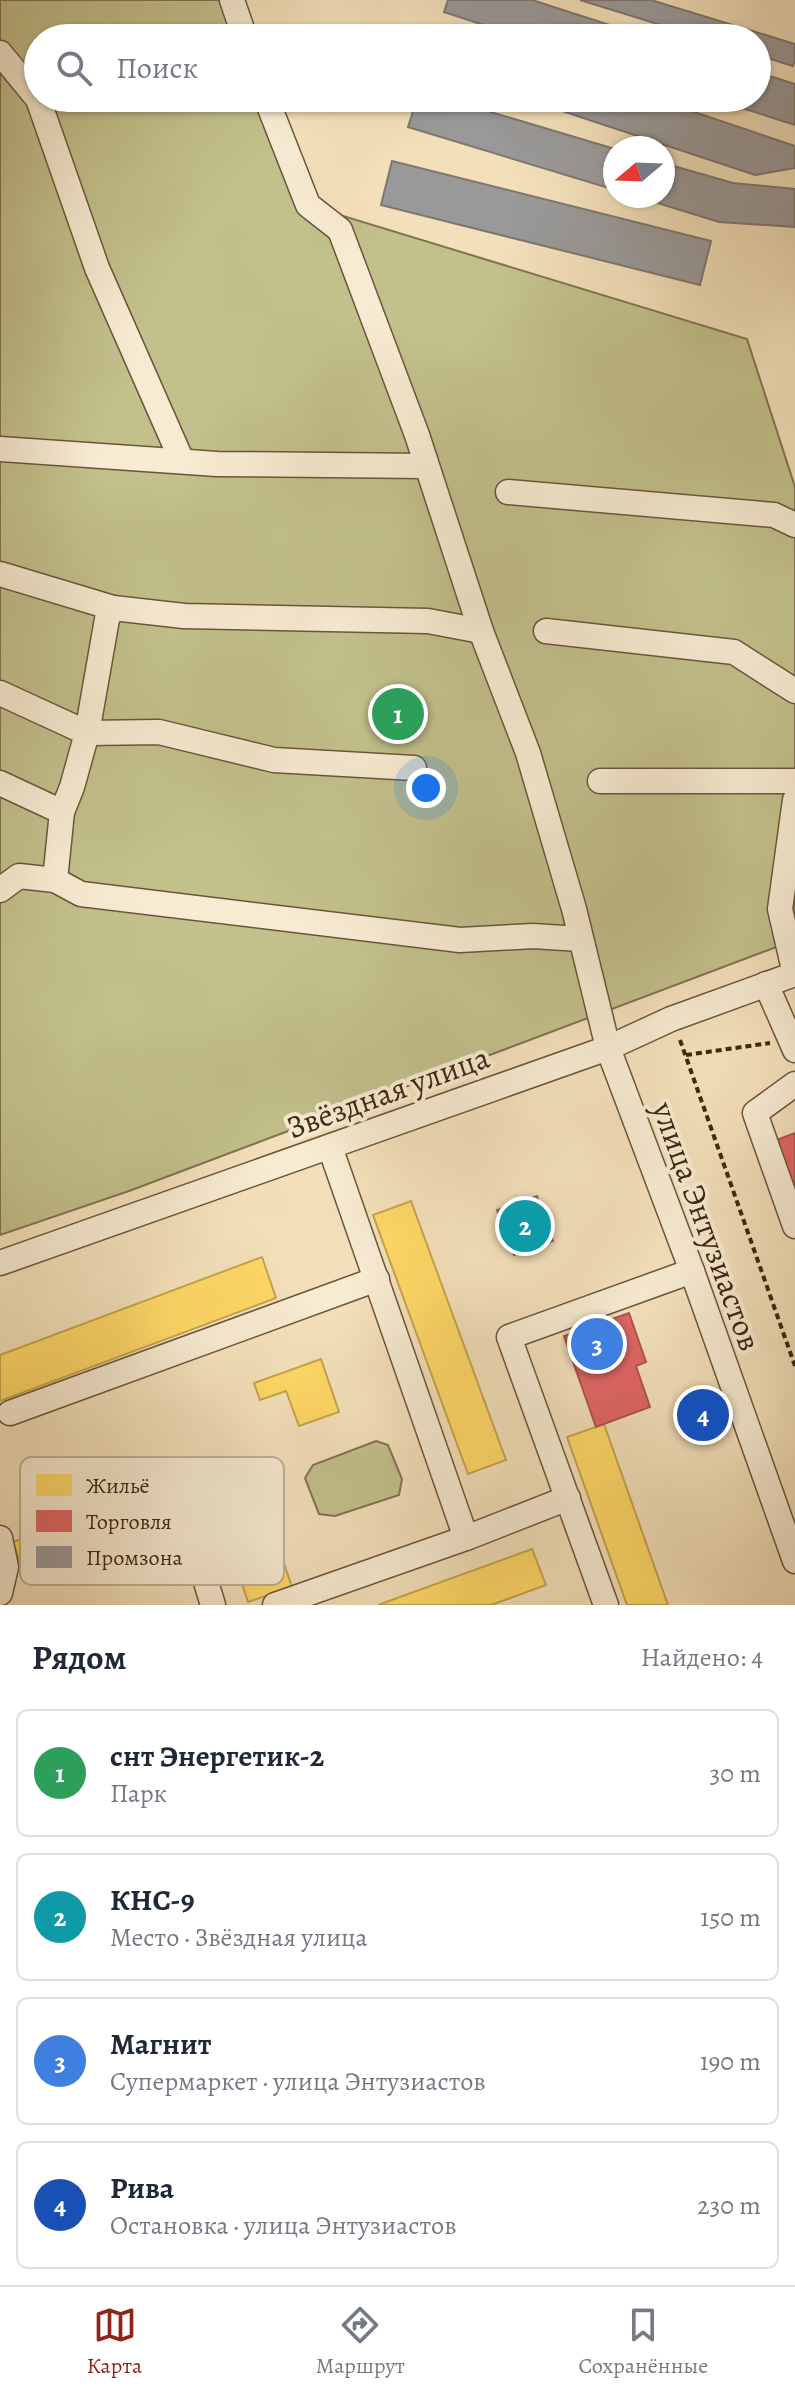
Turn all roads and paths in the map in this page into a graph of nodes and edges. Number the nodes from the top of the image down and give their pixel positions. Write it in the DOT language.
graph roads {
  1 [pos="232,0"];
  2 [pos="240,24"];
  3 [pos="0,53"];
  4 [pos="24,82"];
  5 [pos="43,112"];
  6 [pos="271,112"];
  7 [pos="0,449"];
  8 [pos="182,461"];
  9 [pos="426,466"];
  10 [pos="508,492"];
  11 [pos="795,525"];
  12 [pos="0,574"];
  13 [pos="113,608"];
  14 [pos="481,631"];
  15 [pos="546,631"];
  16 [pos="795,691"];
  17 [pos="0,693"];
  18 [pos="87,733"];
  19 [pos="414,768"];
  20 [pos="600,781"];
  21 [pos="795,781"];
  22 [pos="0,783"];
  23 [pos="795,800"];
  24 [pos="62,812"];
  25 [pos="55,880"];
  26 [pos="0,890"];
  27 [pos="580,939"];
  28 [pos="795,974"];
  29 [pos="766,984"];
  30 [pos="671,1019"];
  31 [pos="793,1045"];
  32 [pos="608,1048"];
  33 [pos="686,1055"];
  34 [pos="795,1084"];
  35 [pos="330,1147"];
  36 [pos="795,1226"];
  37 [pos="0,1263"];
  38 [pos="692,1271"];
  39 [pos="377,1279"];
  40 [pos="795,1366"];
  41 [pos="10,1413"];
  42 [pos="568,1498"];
  43 [pos="0,1538"];
  44 [pos="466,1538"];
  45 [pos="794,1556"];
  46 [pos="207,1585"];
  47 [pos="0,1593"];
  48 [pos="213,1605"];
  49 [pos="275,1605"];
  50 [pos="606,1605"];
  1 -- 2 [label="street"];
  3 -- 4 [label="street"];
  5 -- 8 [label="street"];
  6 -- 9 [label="street, улица Энтузиастов"];
  7 -- 8 [label="street"];
  8 -- 9 [label="street"];
  9 -- 14 [label="street, улица Энтузиастов"];
  10 -- 11 [label="street"];
  12 -- 13 [label="street"];
  13 -- 14 [label="street"];
  13 -- 18 [label="street"];
  14 -- 27 [label="street, улица Энтузиастов"];
  15 -- 16 [label="street"];
  17 -- 18 [label="street"];
  18 -- 19 [label="street"];
  18 -- 24 [label="street"];
  20 -- 21 [label="street"];
  22 -- 24 [label="street"];
  23 -- 28 [label="street"];
  24 -- 25 [label="street"];
  25 -- 26 [label="street"];
  25 -- 27 [label="street"];
  27 -- 32 [label="street, улица Энтузиастов"];
  28 -- 29 [label="street, Звёздная улица"];
  29 -- 30 [label="street, Звёздная улица"];
  29 -- 31 [label="street"];
  30 -- 32 [label="street, Звёздная улица"];
  30 -- 33 [label="path"];
  31 -- 33 [label="path"];
  32 -- 35 [label="street, Звёздная улица"];
  32 -- 38 [label="street, улица Энтузиастов"];
  33 -- 40 [label="path"];
  34 -- 36 [label="street"];
  35 -- 37 [label="street, Звёздная улица"];
  35 -- 39 [label="street"];
  38 -- 42 [label="street"];
  38 -- 45 [label="street, улица Энтузиастов"];
  39 -- 41 [label="street"];
  39 -- 44 [label="street"];
  42 -- 44 [label="street"];
  42 -- 50 [label="street"];
  43 -- 47 [label="street"];
  44 -- 49 [label="street"];
  46 -- 48 [label="street"];
}
